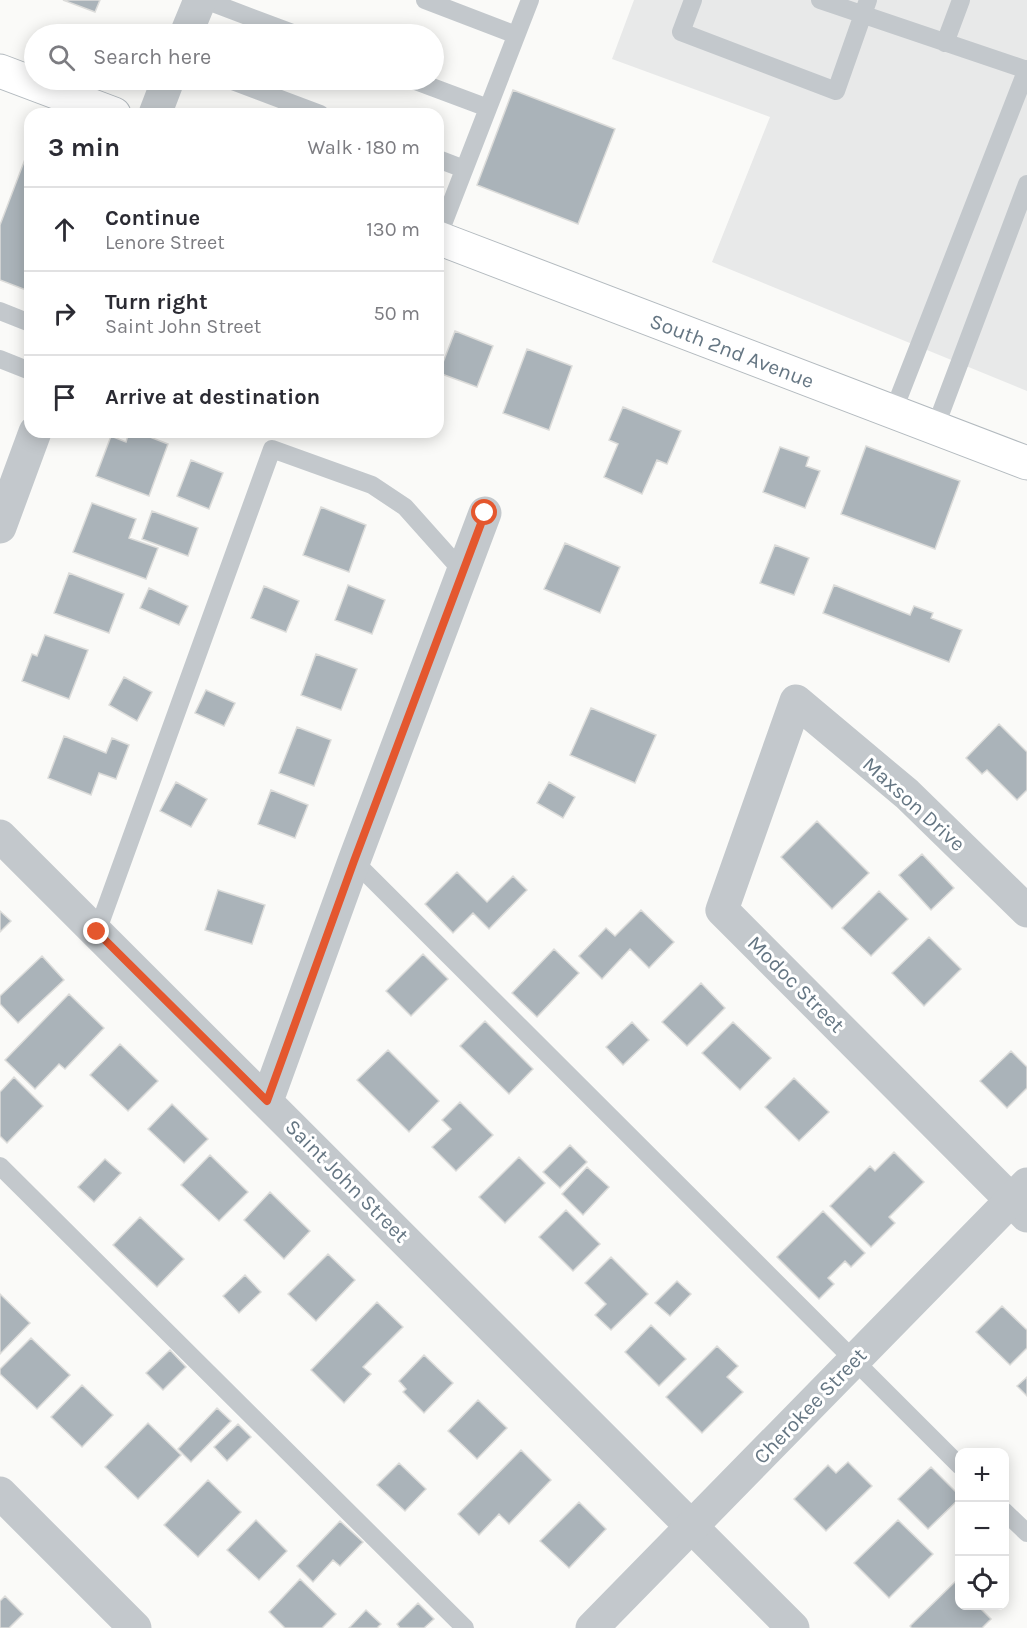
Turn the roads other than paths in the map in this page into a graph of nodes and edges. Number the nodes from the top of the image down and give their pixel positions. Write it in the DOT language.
graph roads {
  1 [pos="200,0"];
  2 [pos="205,0"];
  3 [pos="425,0"];
  4 [pos="530,0"];
  5 [pos="693,0"];
  6 [pos="820,0"];
  7 [pos="962,0"];
  8 [pos="865,7"];
  9 [pos="190,24"];
  10 [pos="269,24"];
  11 [pos="516,35"];
  12 [pos="945,43"];
  13 [pos="1027,70"];
  14 [pos="0,71"];
  15 [pos="24,80"];
  16 [pos="50,90"];
  17 [pos="164,90"];
  18 [pos="256,90"];
  19 [pos="440,90"];
  20 [pos="98,108"];
  21 [pos="156,108"];
  22 [pos="304,108"];
  23 [pos="488,108"];
  24 [pos="444,161"];
  25 [pos="464,169"];
  26 [pos="1027,184"];
  27 [pos="444,222"];
  28 [pos="444,240"];
  29 [pos="0,311"];
  30 [pos="24,321"];
  31 [pos="0,359"];
  32 [pos="24,369"];
  33 [pos="892,412"];
  34 [pos="935,428"];
  35 [pos="33,438"];
  36 [pos="1027,463"];
  37 [pos="485,513"];
  38 [pos="0,527"];
  39 [pos="463,572"];
  40 [pos="796,701"];
  41 [pos="0,836"];
  42 [pos="354,861"];
  43 [pos="1027,911"];
  44 [pos="97,932"];
  45 [pos="267,1101"];
  46 [pos="0,1166"];
  47 [pos="1022,1200"];
  48 [pos="854,1360"];
  49 [pos="955,1461"];
  50 [pos="1,1496"];
  51 [pos="1009,1515"];
  52 [pos="692,1527"];
  53 [pos="1027,1533"];
  54 [pos="135,1628"];
  55 [pos="465,1628"];
  56 [pos="592,1628"];
  57 [pos="793,1628"];
  1 -- 9 [label="street"];
  2 -- 10 [label="lane"];
  3 -- 11 [label="lane"];
  4 -- 11 [label="lane"];
  5 -- 8 [label="lane"];
  6 -- 8 [label="lane"];
  7 -- 12 [label="lane"];
  8 -- 12 [label="lane"];
  11 -- 23 [label="lane"];
  12 -- 13 [label="lane"];
  13 -- 33 [label="lane"];
  14 -- 15 [label="main road"];
  16 -- 20 [label="main road"];
  17 -- 21 [label="street"];
  18 -- 22 [label="lane"];
  19 -- 23 [label="lane"];
  23 -- 25 [label="lane"];
  24 -- 25 [label="lane"];
  25 -- 27 [label="lane"];
  26 -- 34 [label="lane"];
  28 -- 33 [label="main road, South 2nd Avenue"];
  29 -- 30 [label="lane"];
  31 -- 32 [label="lane"];
  33 -- 34 [label="main road, South 2nd Avenue"];
  34 -- 36 [label="main road, South 2nd Avenue"];
  35 -- 38 [label="street"];
  37 -- 39 [label="street"];
  39 -- 42 [label="street"];
  39 -- 44 [label="lane"];
  40 -- 43 [label="street, Maxson Drive"];
  40 -- 47 [label="street, Modoc Street"];
  41 -- 44 [label="street, Saint John Street"];
  42 -- 45 [label="street"];
  42 -- 48 [label="lane"];
  44 -- 45 [label="street, Saint John Street"];
  45 -- 52 [label="street, Saint John Street"];
  46 -- 55 [label="lane"];
  47 -- 48 [label="street, Cherokee Street"];
  48 -- 49 [label="lane"];
  48 -- 52 [label="street, Cherokee Street"];
  50 -- 54 [label="street"];
  51 -- 53 [label="lane"];
  52 -- 56 [label="street, Cherokee Street"];
  52 -- 57 [label="street, Saint John Street"];
}
